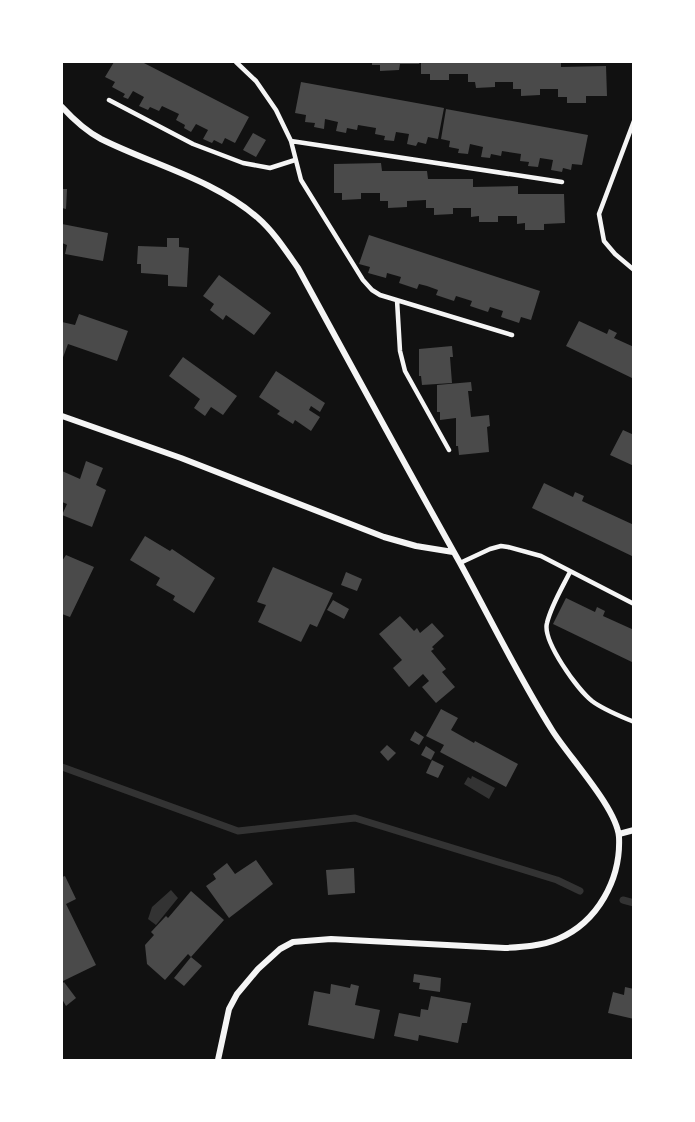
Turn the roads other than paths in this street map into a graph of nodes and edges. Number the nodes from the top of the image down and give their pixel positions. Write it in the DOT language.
graph roads {
  1 [pos="236,62"];
  2 [pos="109,100"];
  3 [pos="62,107"];
  4 [pos="633,121"];
  5 [pos="291,141"];
  6 [pos="295,160"];
  7 [pos="562,182"];
  8 [pos="633,270"];
  9 [pos="397,300"];
  10 [pos="512,335"];
  11 [pos="62,416"];
  12 [pos="449,450"];
  13 [pos="453,552"];
  14 [pos="460,563"];
  15 [pos="570,572"];
  16 [pos="633,604"];
  17 [pos="633,722"];
  18 [pos="633,830"];
  19 [pos="619,834"];
  20 [pos="218,1060"];
  1 -- 5 [label="lane"];
  2 -- 6 [label="lane"];
  3 -- 13 [label="street"];
  4 -- 8 [label="lane"];
  5 -- 6 [label="lane"];
  5 -- 7 [label="lane"];
  6 -- 9 [label="lane"];
  9 -- 10 [label="lane"];
  9 -- 12 [label="lane"];
  11 -- 13 [label="street"];
  13 -- 14 [label="street"];
  14 -- 15 [label="lane"];
  14 -- 19 [label="street"];
  15 -- 16 [label="lane"];
  15 -- 17 [label="lane"];
  18 -- 19 [label="street"];
  19 -- 20 [label="street"];
}
